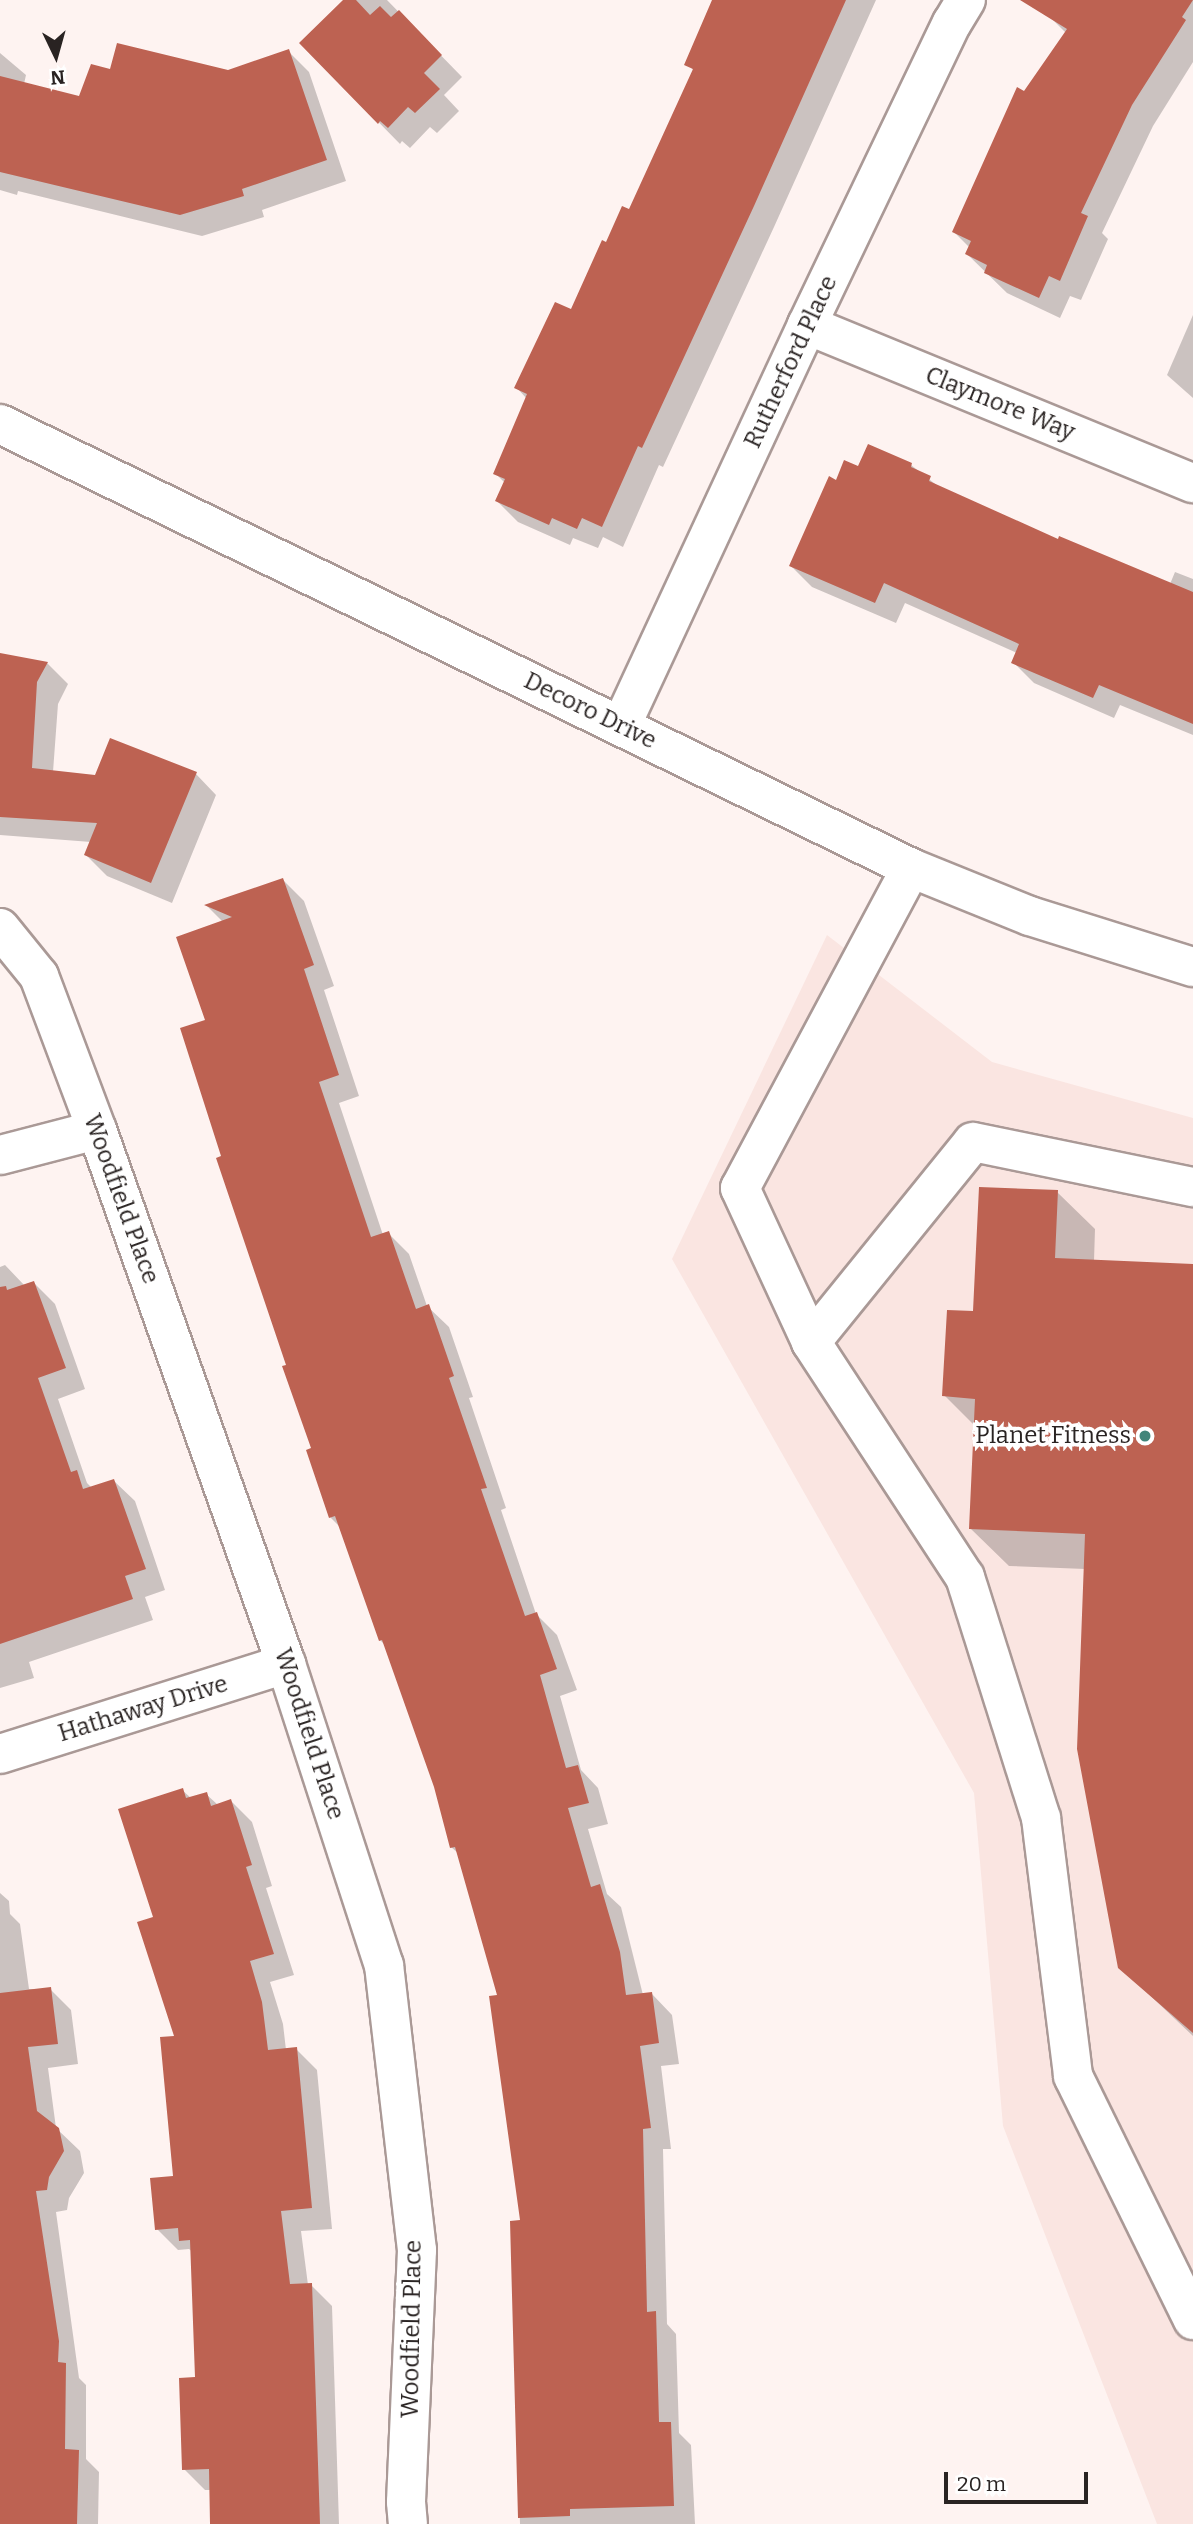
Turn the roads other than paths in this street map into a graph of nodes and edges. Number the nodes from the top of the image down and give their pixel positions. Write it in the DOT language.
graph roads {
  1 [pos="966,0"];
  2 [pos="807,325"];
  3 [pos="0,424"];
  4 [pos="1193,483"];
  5 [pos="621,726"];
  6 [pos="911,869"];
  7 [pos="0,928"];
  8 [pos="1193,967"];
  9 [pos="97,1130"];
  10 [pos="0,1155"];
  11 [pos="1193,1187"];
  12 [pos="811,1342"];
  13 [pos="286,1664"];
  14 [pos="0,1754"];
  15 [pos="1193,2320"];
  16 [pos="408,2524"];
  1 -- 2 [label="street, Rutherford Place"];
  2 -- 4 [label="street, Claymore Way"];
  2 -- 5 [label="street, Rutherford Place"];
  3 -- 5 [label="street, Decoro Drive"];
  5 -- 6 [label="street, Decoro Drive"];
  6 -- 8 [label="street, Decoro Drive"];
  6 -- 12 [label="street"];
  7 -- 9 [label="street, Woodfield Place"];
  9 -- 10 [label="street"];
  9 -- 13 [label="street, Woodfield Place"];
  11 -- 12 [label="street"];
  12 -- 15 [label="street"];
  13 -- 14 [label="street, Hathaway Drive"];
  13 -- 16 [label="street, Woodfield Place"];
}
